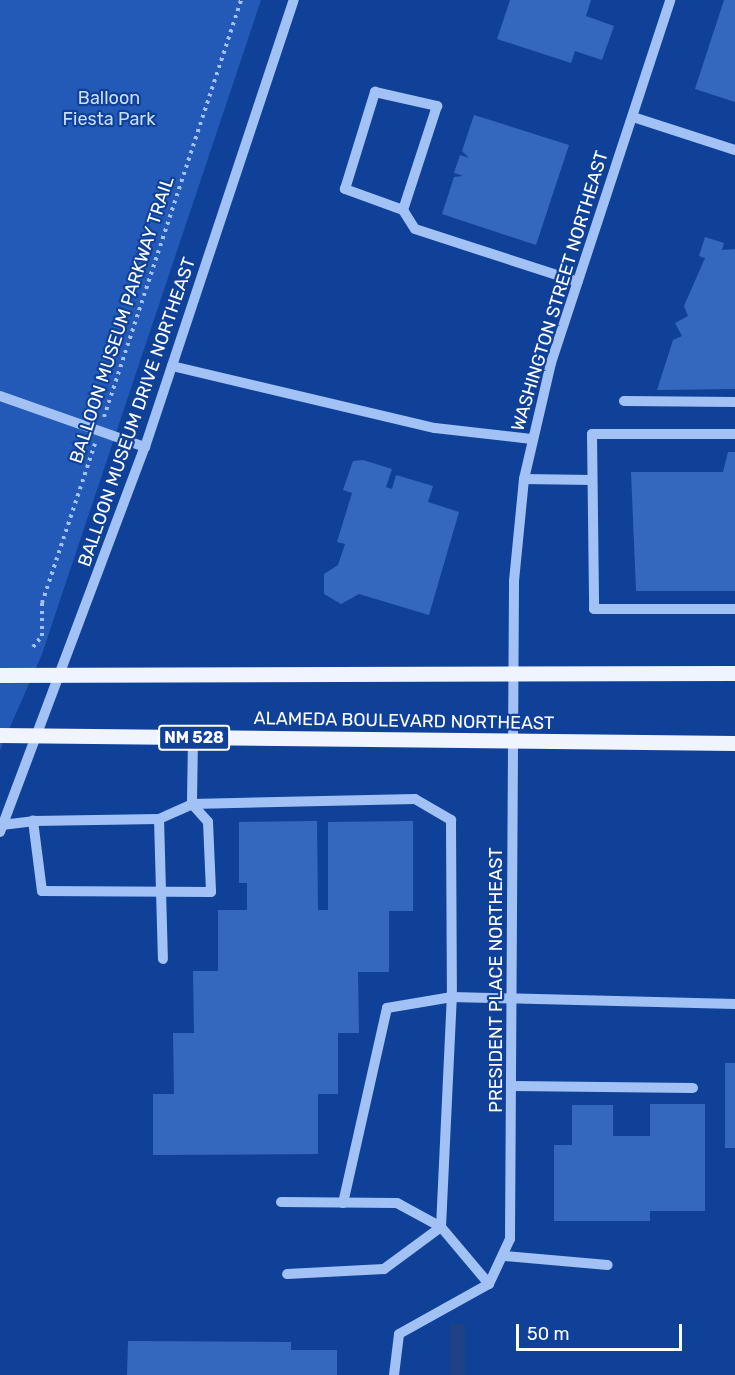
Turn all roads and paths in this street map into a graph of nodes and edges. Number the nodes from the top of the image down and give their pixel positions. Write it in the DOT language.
graph roads {
  1 [pos="241,0"];
  2 [pos="294,0"];
  3 [pos="670,0"];
  4 [pos="633,117"];
  5 [pos="735,150"];
  6 [pos="403,210"];
  7 [pos="578,282"];
  8 [pos="172,366"];
  9 [pos="0,396"];
  10 [pos="624,401"];
  11 [pos="735,402"];
  12 [pos="100,428"];
  13 [pos="735,434"];
  14 [pos="531,439"];
  15 [pos="145,447"];
  16 [pos="524,479"];
  17 [pos="592,480"];
  18 [pos="735,609"];
  19 [pos="33,647"];
  20 [pos="514,671"];
  21 [pos="62,673"];
  22 [pos="735,673"];
  23 [pos="0,675"];
  24 [pos="0,735"];
  25 [pos="36,736"];
  26 [pos="193,738"];
  27 [pos="513,743"];
  28 [pos="735,743"];
  29 [pos="192,804"];
  30 [pos="159,819"];
  31 [pos="33,821"];
  32 [pos="1,828"];
  33 [pos="161,892"];
  34 [pos="163,959"];
  35 [pos="452,997"];
  36 [pos="513,1003"];
  37 [pos="735,1004"];
  38 [pos="512,1086"];
  39 [pos="693,1088"];
  40 [pos="280,1202"];
  41 [pos="344,1203"];
  42 [pos="441,1227"];
  43 [pos="505,1256"];
  44 [pos="608,1265"];
  45 [pos="287,1274"];
  46 [pos="489,1284"];
  47 [pos="394,1375"];
  1 -- 12 [label="path, BALLOON MUSEUM PARKWAY TRAIL"];
  2 -- 8 [label="street, BALLOON MUSEUM DRIVE NORTHEAST"];
  3 -- 4 [label="street, WASHINGTON STREET NORTHEAST"];
  4 -- 5 [label="street"];
  4 -- 7 [label="street, WASHINGTON STREET NORTHEAST"];
  6 -- 6 [label="street"];
  6 -- 7 [label="street"];
  7 -- 14 [label="street, WASHINGTON STREET NORTHEAST"];
  8 -- 14 [label="street"];
  8 -- 15 [label="street, BALLOON MUSEUM DRIVE NORTHEAST"];
  9 -- 12 [label="street"];
  10 -- 11 [label="street"];
  12 -- 15 [label="street"];
  12 -- 19 [label="path, BALLOON MUSEUM PARKWAY TRAIL"];
  13 -- 17 [label="street"];
  14 -- 16 [label="street, WASHINGTON STREET NORTHEAST"];
  15 -- 21 [label="street, BALLOON MUSEUM DRIVE NORTHEAST"];
  16 -- 17 [label="street"];
  16 -- 20 [label="street, WASHINGTON STREET NORTHEAST"];
  17 -- 18 [label="street"];
  20 -- 21 [label="main road"];
  20 -- 22 [label="main road"];
  20 -- 27 [label="street, PRESIDENT PLACE NORTHEAST"];
  21 -- 23 [label="main road"];
  21 -- 25 [label="street, BALLOON MUSEUM DRIVE NORTHEAST"];
  24 -- 25 [label="main road, ALAMEDA BOULEVARD NORTHEAST / NM 528"];
  25 -- 26 [label="main road, ALAMEDA BOULEVARD NORTHEAST / NM 528"];
  25 -- 32 [label="street, BALLOON MUSEUM DRIVE NORTHEAST"];
  26 -- 27 [label="main road, ALAMEDA BOULEVARD NORTHEAST / NM 528"];
  26 -- 29 [label="street"];
  27 -- 28 [label="main road, ALAMEDA BOULEVARD NORTHEAST / NM 528"];
  27 -- 36 [label="street, PRESIDENT PLACE NORTHEAST"];
  29 -- 30 [label="street"];
  29 -- 33 [label="street"];
  29 -- 35 [label="street"];
  30 -- 31 [label="street"];
  30 -- 33 [label="street"];
  31 -- 32 [label="street"];
  31 -- 33 [label="street"];
  33 -- 34 [label="street"];
  35 -- 36 [label="street"];
  35 -- 41 [label="street"];
  35 -- 42 [label="street"];
  36 -- 37 [label="street"];
  36 -- 38 [label="street, PRESIDENT PLACE NORTHEAST"];
  38 -- 39 [label="street"];
  38 -- 43 [label="street, PRESIDENT PLACE NORTHEAST"];
  40 -- 41 [label="street"];
  41 -- 42 [label="street"];
  42 -- 45 [label="street"];
  42 -- 46 [label="street"];
  43 -- 44 [label="street"];
  43 -- 46 [label="street, PRESIDENT PLACE NORTHEAST"];
  46 -- 47 [label="street"];
}
